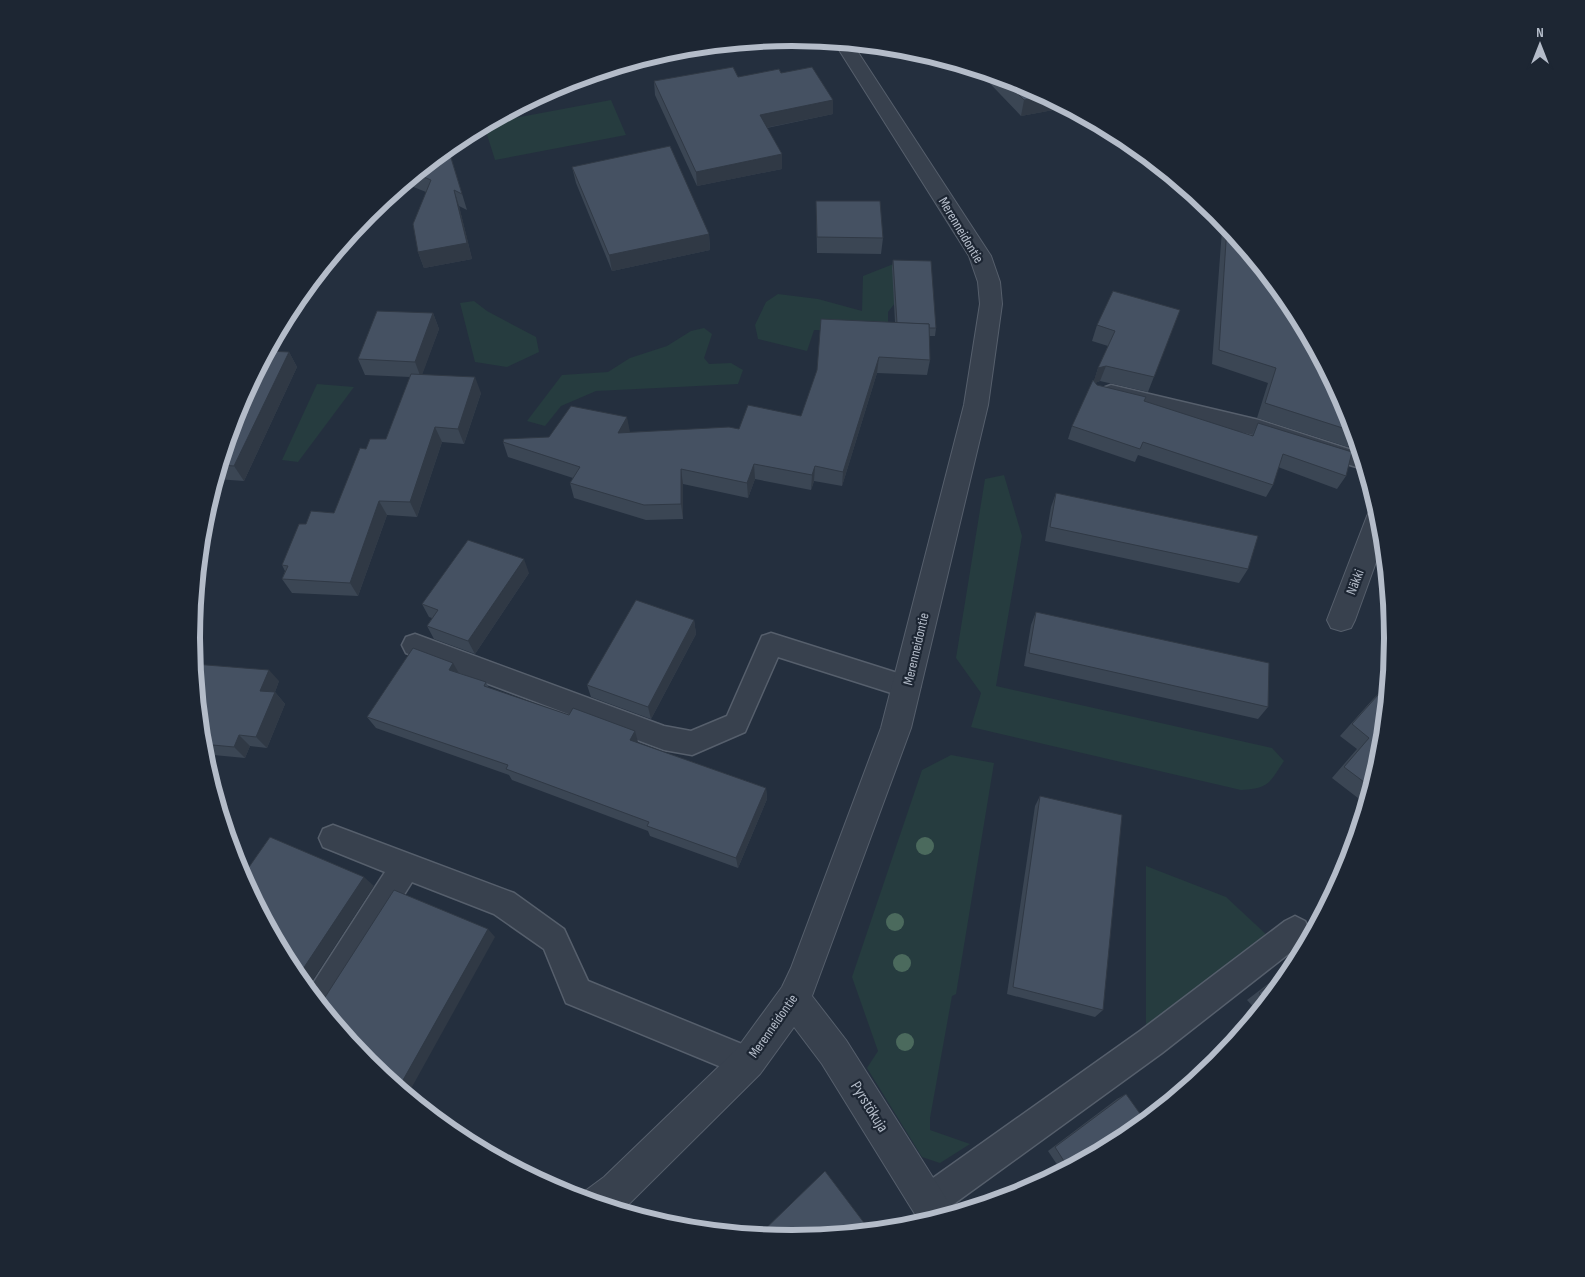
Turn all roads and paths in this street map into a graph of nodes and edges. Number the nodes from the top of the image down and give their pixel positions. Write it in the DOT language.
graph roads {
  1 [pos="847,49"];
  2 [pos="1100,391"];
  3 [pos="1357,460"];
  4 [pos="1374,531"];
  5 [pos="1341,620"];
  6 [pos="415,645"];
  7 [pos="907,687"];
  8 [pos="333,838"];
  9 [pos="406,865"];
  10 [pos="1295,931"];
  11 [pos="322,998"];
  12 [pos="794,999"];
  13 [pos="748,1062"];
  14 [pos="604,1200"];
  15 [pos="933,1211"];
  1 -- 7 [label="street, Merenneidontie"];
  2 -- 3 [label="lane"];
  4 -- 5 [label="street, Näkki"];
  6 -- 7 [label="lane"];
  7 -- 12 [label="street, Merenneidontie"];
  8 -- 9 [label="lane"];
  9 -- 11 [label="lane"];
  9 -- 13 [label="lane"];
  10 -- 15 [label="lane"];
  12 -- 13 [label="street, Merenneidontie"];
  12 -- 15 [label="street, Pyrstökuja"];
  13 -- 14 [label="street, Merenneidontie"];
}
